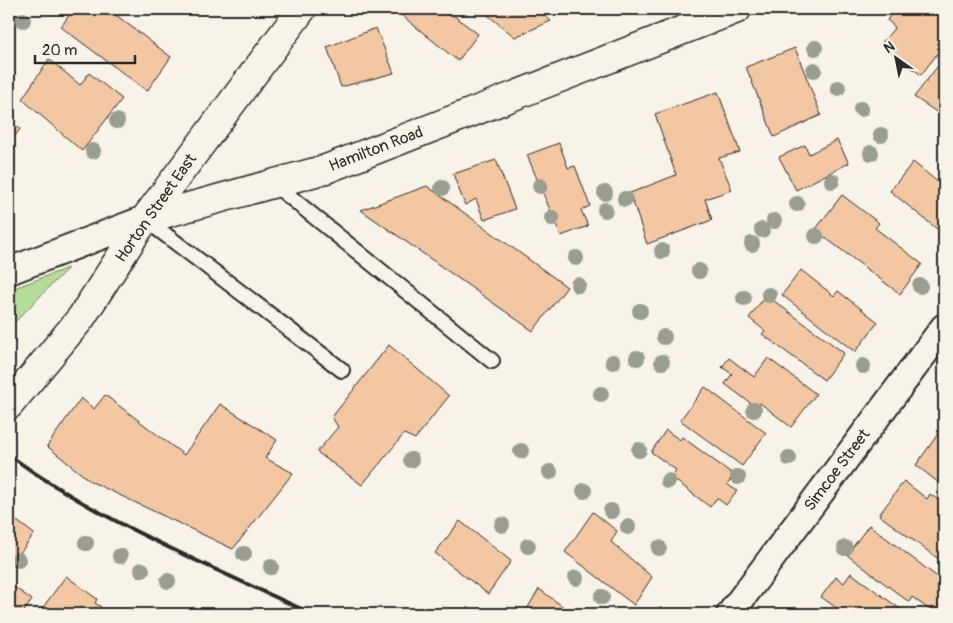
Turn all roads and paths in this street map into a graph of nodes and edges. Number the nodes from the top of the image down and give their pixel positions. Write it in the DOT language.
graph roads {
  1 [pos="302,9"];
  2 [pos="737,9"];
  3 [pos="274,184"];
  4 [pos="145,219"];
  5 [pos="9,270"];
  6 [pos="944,327"];
  7 [pos="492,361"];
  8 [pos="342,370"];
  9 [pos="9,405"];
  10 [pos="730,614"];
  1 -- 4 [label="main road, Horton Street East"];
  2 -- 3 [label="main road, Hamilton Road"];
  3 -- 4 [label="main road, Hamilton Road"];
  3 -- 7 [label="lane"];
  4 -- 5 [label="street, Hamilton Road"];
  4 -- 8 [label="lane"];
  4 -- 9 [label="main road, Horton Street East"];
  6 -- 10 [label="street, Simcoe Street"];
}
